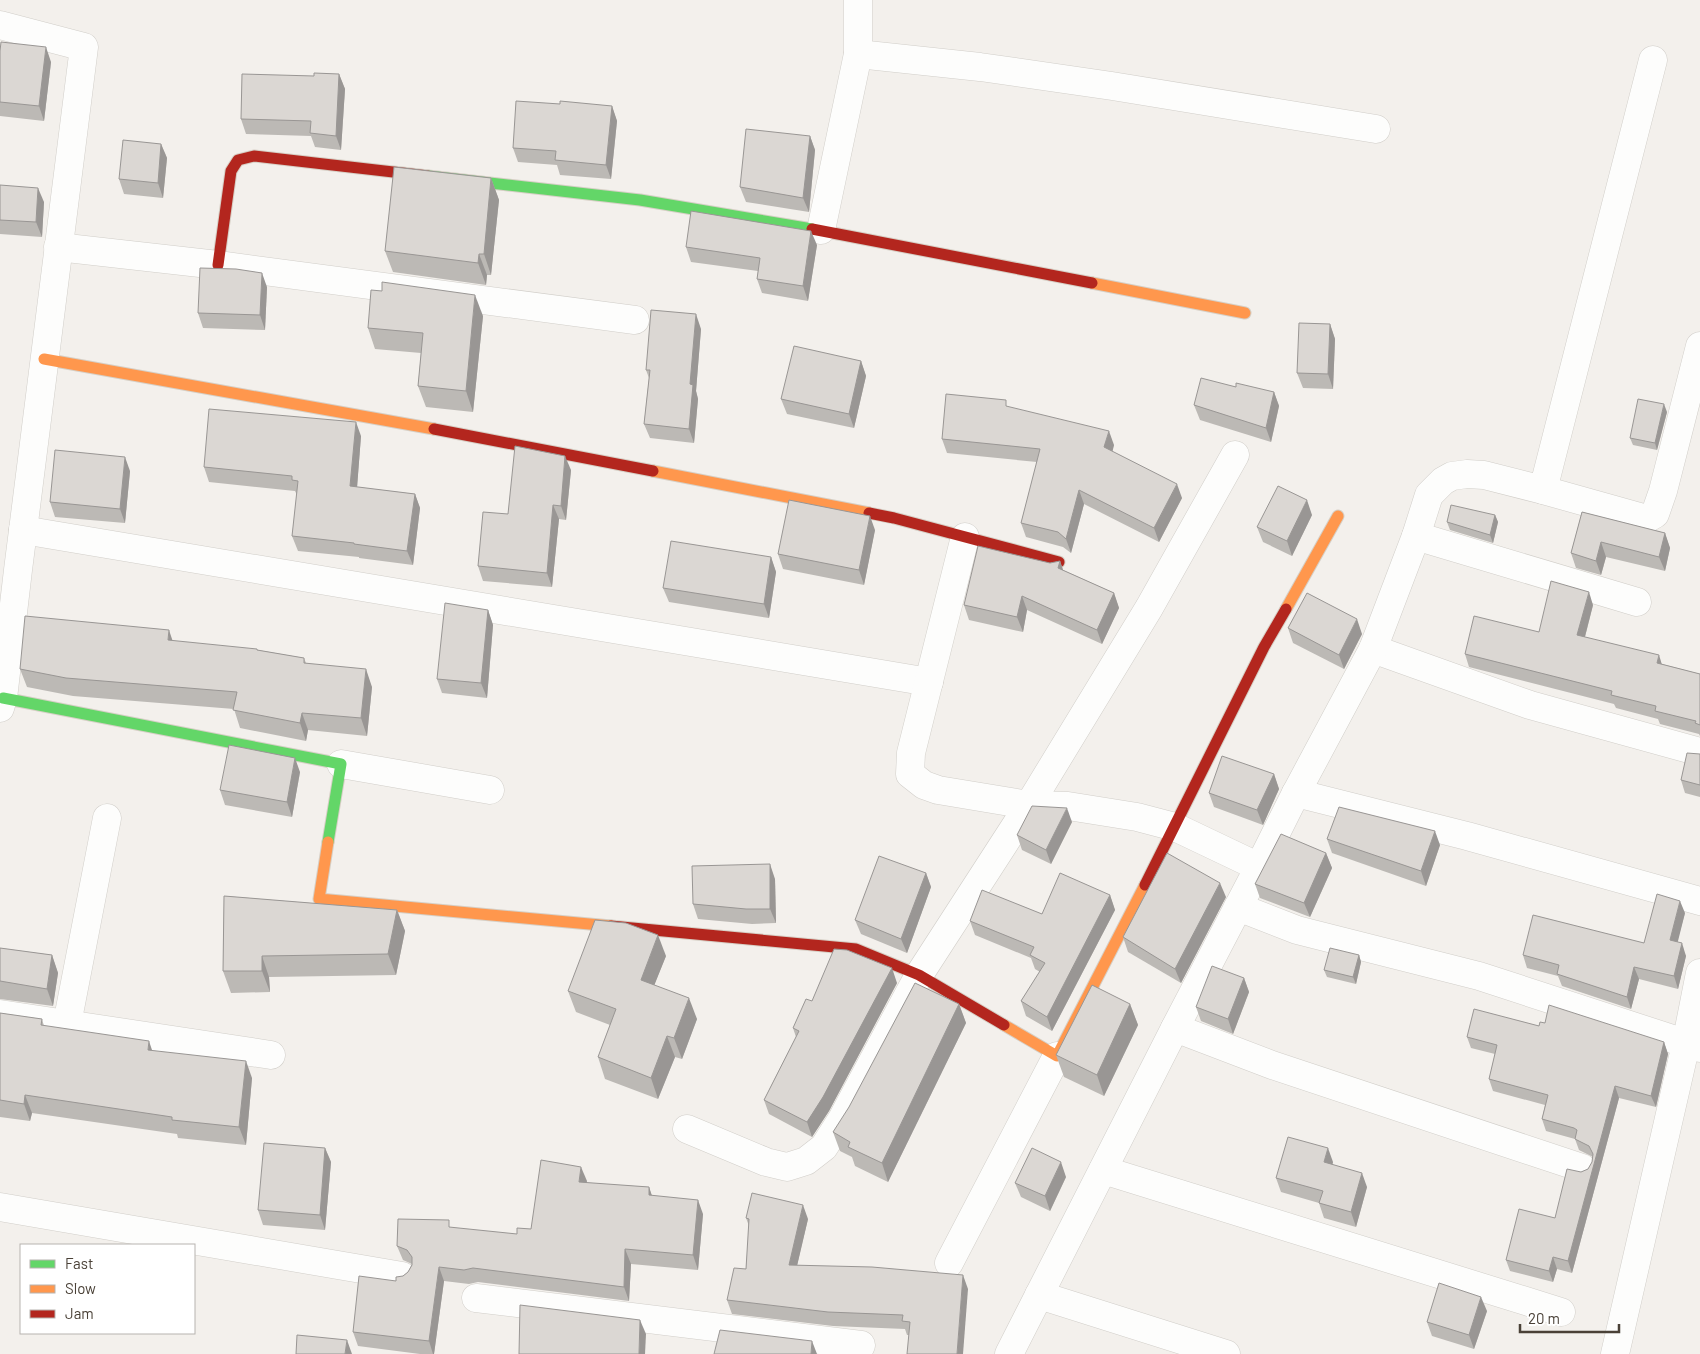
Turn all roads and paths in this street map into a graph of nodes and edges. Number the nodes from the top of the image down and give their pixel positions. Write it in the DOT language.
graph roads {
  1 [pos="858,0"];
  2 [pos="0,26"];
  3 [pos="858,54"];
  4 [pos="1653,60"];
  5 [pos="1376,129"];
  6 [pos="821,230"];
  7 [pos="58,247"];
  8 [pos="218,265"];
  9 [pos="1245,313"];
  10 [pos="635,320"];
  11 [pos="1700,346"];
  12 [pos="44,359"];
  13 [pos="1235,454"];
  14 [pos="1543,490"];
  15 [pos="1338,516"];
  16 [pos="23,530"];
  17 [pos="1416,536"];
  18 [pos="965,537"];
  19 [pos="1059,562"];
  20 [pos="9,569"];
  21 [pos="1637,602"];
  22 [pos="1373,649"];
  23 [pos="929,682"];
  24 [pos="2,703"];
  25 [pos="1700,752"];
  26 [pos="341,764"];
  27 [pos="490,790"];
  28 [pos="1296,793"];
  29 [pos="1029,805"];
  30 [pos="107,818"];
  31 [pos="1176,827"];
  32 [pos="1259,867"];
  33 [pos="1700,901"];
  34 [pos="1238,907"];
  35 [pos="1700,973"];
  36 [pos="919,975"];
  37 [pos="0,1014"];
  38 [pos="67,1024"];
  39 [pos="1175,1028"];
  40 [pos="1693,1046"];
  41 [pos="271,1055"];
  42 [pos="1057,1056"];
  43 [pos="687,1129"];
  44 [pos="1582,1168"];
  45 [pos="1103,1170"];
  46 [pos="0,1207"];
  47 [pos="949,1263"];
  48 [pos="402,1276"];
  49 [pos="1039,1294"];
  50 [pos="476,1298"];
  51 [pos="1561,1312"];
  52 [pos="857,1354"];
  53 [pos="1009,1354"];
  54 [pos="1226,1354"];
  55 [pos="1615,1354"];
  1 -- 3 [label="street"];
  2 -- 7 [label="street"];
  3 -- 5 [label="street"];
  3 -- 6 [label="street"];
  4 -- 14 [label="street"];
  6 -- 8 [label="street"];
  6 -- 9 [label="street"];
  7 -- 8 [label="street"];
  7 -- 12 [label="street"];
  8 -- 10 [label="street"];
  11 -- 14 [label="street"];
  12 -- 16 [label="street"];
  12 -- 18 [label="street"];
  13 -- 29 [label="street"];
  14 -- 17 [label="street"];
  15 -- 31 [label="street"];
  16 -- 20 [label="street"];
  16 -- 23 [label="street"];
  17 -- 21 [label="street"];
  17 -- 22 [label="street"];
  18 -- 19 [label="street"];
  18 -- 23 [label="street"];
  20 -- 24 [label="street"];
  22 -- 25 [label="street"];
  22 -- 28 [label="street"];
  23 -- 29 [label="street"];
  24 -- 26 [label="street"];
  26 -- 27 [label="street"];
  26 -- 36 [label="street"];
  28 -- 32 [label="street"];
  28 -- 33 [label="street"];
  29 -- 31 [label="street"];
  29 -- 36 [label="street"];
  30 -- 38 [label="street"];
  31 -- 32 [label="street"];
  31 -- 42 [label="street"];
  32 -- 34 [label="street"];
  34 -- 39 [label="street"];
  34 -- 40 [label="street"];
  35 -- 40 [label="street"];
  36 -- 42 [label="street"];
  36 -- 43 [label="street"];
  37 -- 38 [label="street"];
  38 -- 41 [label="street"];
  39 -- 44 [label="street"];
  39 -- 45 [label="street"];
  40 -- 55 [label="street"];
  42 -- 47 [label="street"];
  45 -- 49 [label="street"];
  45 -- 51 [label="street"];
  46 -- 48 [label="street"];
  49 -- 53 [label="street"];
  49 -- 54 [label="street"];
  50 -- 52 [label="street"];
}
